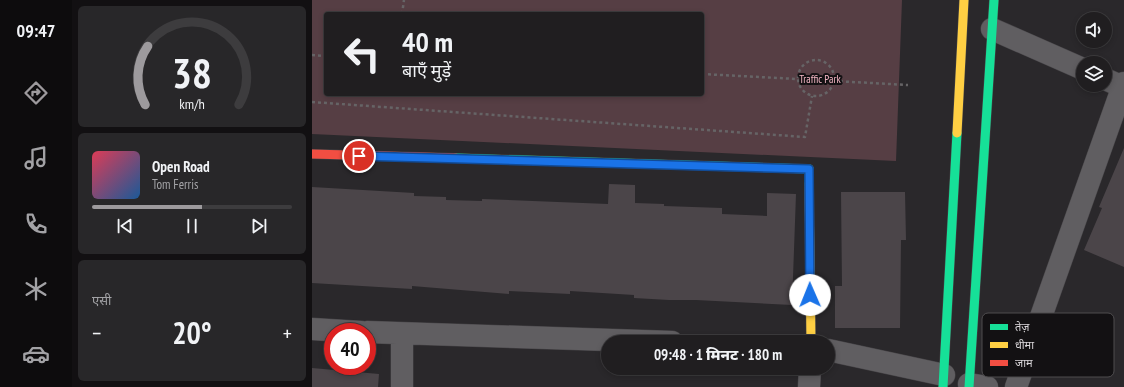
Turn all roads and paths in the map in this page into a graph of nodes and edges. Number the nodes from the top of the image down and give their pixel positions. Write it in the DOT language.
graph roads {
  1 [pos="404,0"];
  2 [pos="964,0"];
  3 [pos="994,0"];
  4 [pos="402,12"];
  5 [pos="992,29"];
  6 [pos="312,55"];
  7 [pos="324,56"];
  8 [pos="1076,66"];
  9 [pos="704,74"];
  10 [pos="797,79"];
  11 [pos="834,81"];
  12 [pos="1117,83"];
  13 [pos="908,85"];
  14 [pos="812,96"];
  15 [pos="312,102"];
  16 [pos="312,154"];
  17 [pos="1041,313"];
  18 [pos="312,329"];
  19 [pos="324,330"];
  20 [pos="376,333"];
  21 [pos="402,334"];
  22 [pos="811,335"];
  23 [pos="601,340"];
  24 [pos="835,352"];
  25 [pos="810,375"];
  26 [pos="1019,377"];
  27 [pos="944,381"];
  28 [pos="975,386"];
  29 [pos="402,387"];
  30 [pos="809,387"];
  31 [pos="1016,387"];
  1 -- 4 [label="path"];
  2 -- 27 [label="street"];
  3 -- 5 [label="street"];
  5 -- 8 [label="street"];
  5 -- 28 [label="street"];
  6 -- 7 [label="path"];
  9 -- 10 [label="path"];
  10 -- 11 [label="path"];
  10 -- 14 [label="path"];
  11 -- 13 [label="path"];
  11 -- 14 [label="path"];
  12 -- 17 [label="street"];
  14 -- 15 [label="path"];
  16 -- 22 [label="street"];
  18 -- 19 [label="street"];
  20 -- 21 [label="street"];
  21 -- 23 [label="street"];
  21 -- 29 [label="street"];
  24 -- 27 [label="street"];
  25 -- 30 [label="street"];
  26 -- 31 [label="street"];
}
